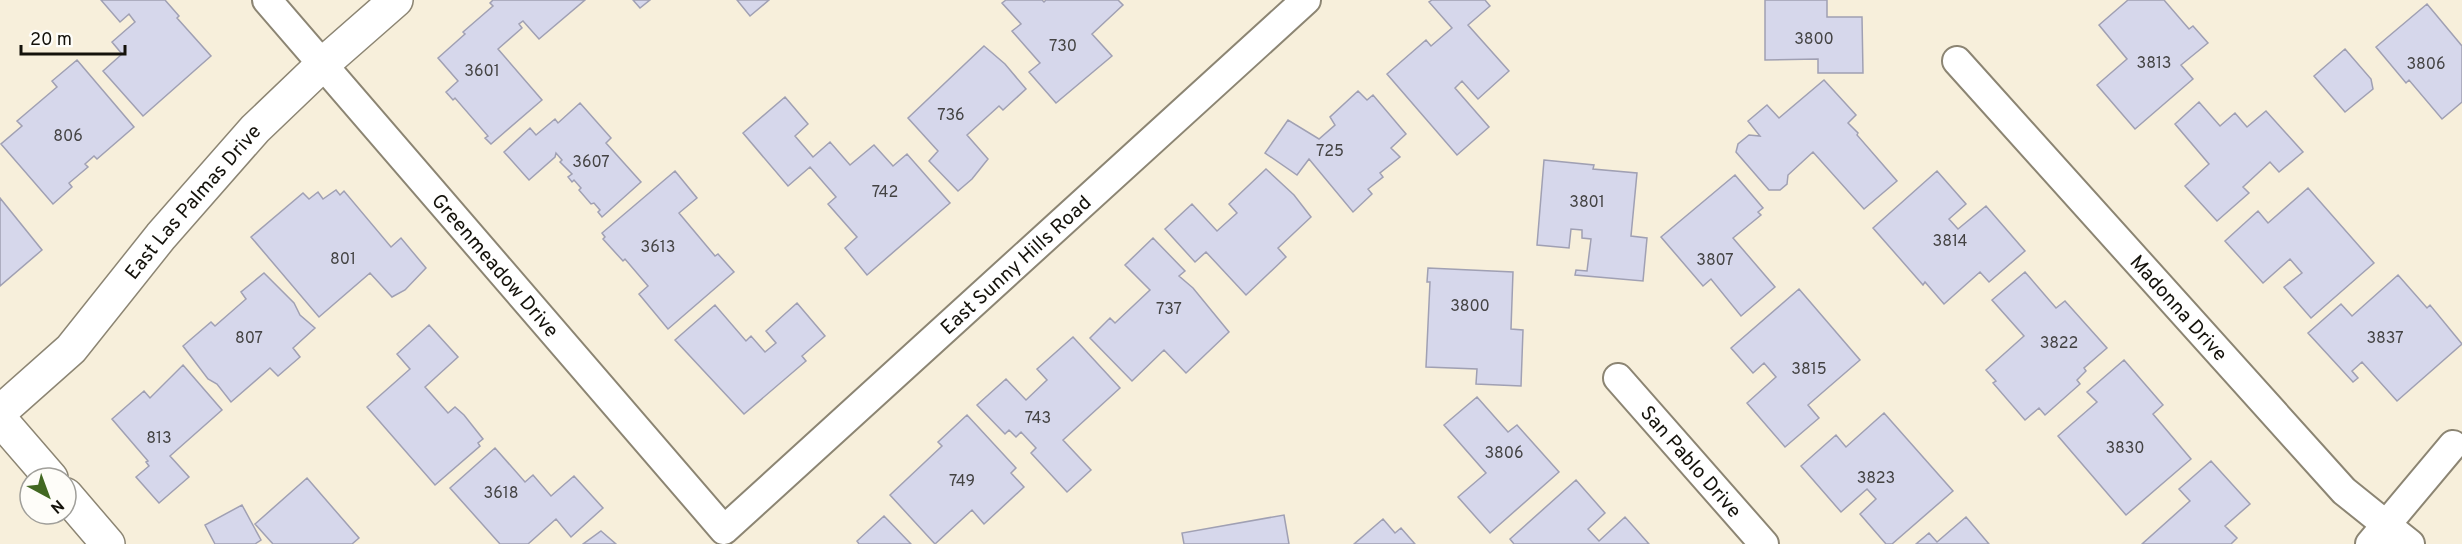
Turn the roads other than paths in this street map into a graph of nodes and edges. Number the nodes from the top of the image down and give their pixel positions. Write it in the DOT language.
graph roads {
  1 [pos="267,0"];
  2 [pos="396,0"];
  3 [pos="1306,0"];
  4 [pos="1957,61"];
  5 [pos="323,64"];
  6 [pos="1618,378"];
  7 [pos="0,412"];
  8 [pos="0,419"];
  9 [pos="2453,445"];
  10 [pos="41,466"];
  11 [pos="78,509"];
  12 [pos="724,530"];
  13 [pos="2378,535"];
  14 [pos="108,544"];
  15 [pos="1764,544"];
  16 [pos="2410,544"];
  1 -- 5 [label="street, Greenmeadow Drive"];
  2 -- 5 [label="street, East Las Palmas Drive"];
  3 -- 12 [label="street, East Sunny Hills Road"];
  4 -- 13 [label="street, Madonna Drive"];
  5 -- 7 [label="street, East Las Palmas Drive"];
  5 -- 12 [label="street, Greenmeadow Drive"];
  6 -- 15 [label="street, San Pablo Drive"];
  8 -- 10 [label="street"];
  9 -- 13 [label="street"];
  11 -- 14 [label="street"];
  13 -- 16 [label="street, Madonna Drive"];
}
